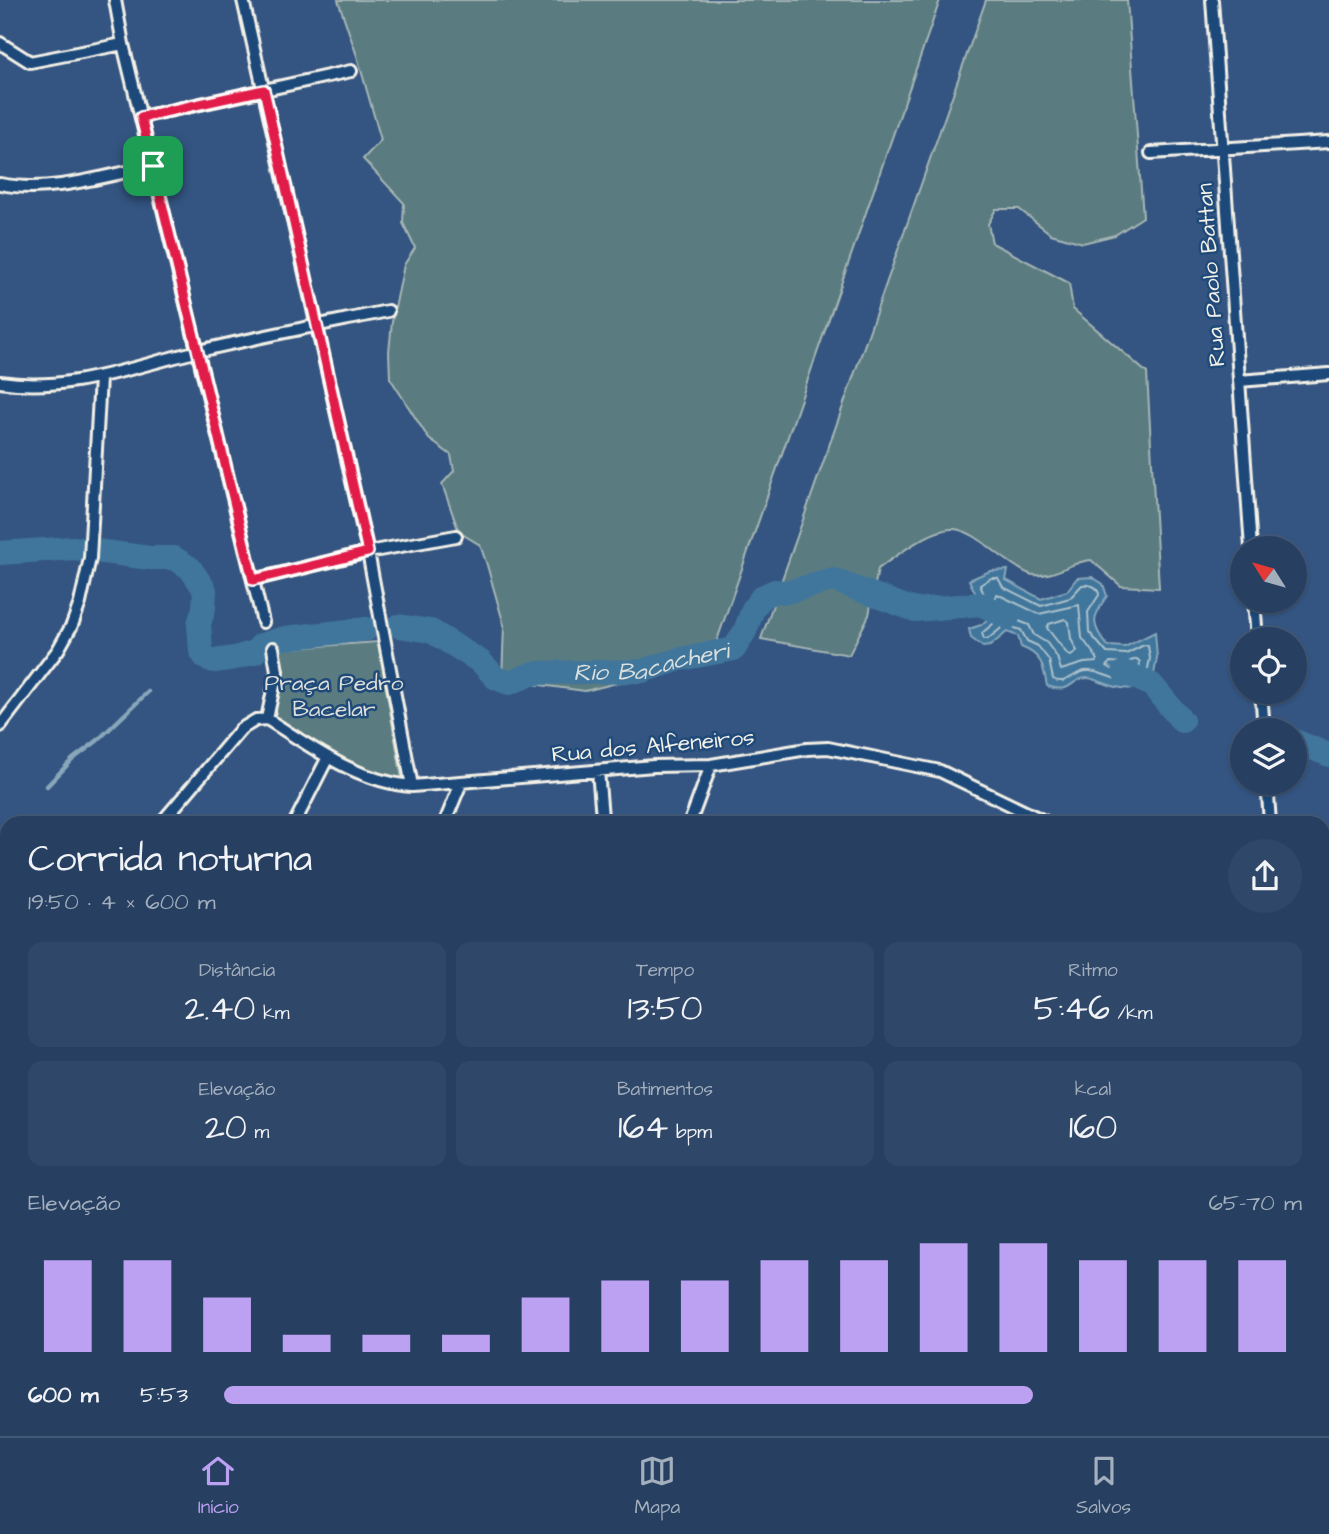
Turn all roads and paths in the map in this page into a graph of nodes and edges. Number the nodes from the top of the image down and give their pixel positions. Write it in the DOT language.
graph roads {
  1 [pos="115,0"];
  2 [pos="243,0"];
  3 [pos="1212,0"];
  4 [pos="0,43"];
  5 [pos="123,44"];
  6 [pos="351,71"];
  7 [pos="264,90"];
  8 [pos="141,117"];
  9 [pos="1329,142"];
  10 [pos="1222,149"];
  11 [pos="1150,153"];
  12 [pos="153,166"];
  13 [pos="0,184"];
  14 [pos="388,310"];
  15 [pos="317,326"];
  16 [pos="197,351"];
  17 [pos="1329,374"];
  18 [pos="100,378"];
  19 [pos="1239,381"];
  20 [pos="0,382"];
  21 [pos="456,536"];
  22 [pos="1250,536"];
  23 [pos="368,552"];
  24 [pos="253,580"];
  25 [pos="263,622"];
  26 [pos="273,648"];
  27 [pos="267,719"];
  28 [pos="0,726"];
  29 [pos="328,757"];
  30 [pos="711,765"];
  31 [pos="598,771"];
  32 [pos="461,783"];
  33 [pos="412,786"];
  34 [pos="1268,795"];
  35 [pos="167,816"];
  36 [pos="298,816"];
  37 [pos="447,816"];
  38 [pos="602,816"];
  39 [pos="692,816"];
  40 [pos="1034,816"];
  41 [pos="1270,816"];
  1 -- 5 [label="street"];
  2 -- 7 [label="street"];
  3 -- 10 [label="street, Rua Paolo Battan"];
  4 -- 5 [label="street"];
  5 -- 8 [label="street"];
  6 -- 7 [label="street"];
  7 -- 8 [label="street"];
  7 -- 15 [label="street"];
  8 -- 12 [label="street"];
  9 -- 10 [label="street"];
  10 -- 11 [label="street"];
  10 -- 19 [label="street, Rua Paolo Battan"];
  12 -- 13 [label="street"];
  12 -- 16 [label="street"];
  14 -- 15 [label="street"];
  15 -- 16 [label="street"];
  15 -- 23 [label="street"];
  16 -- 18 [label="street"];
  16 -- 24 [label="street"];
  17 -- 19 [label="street"];
  18 -- 20 [label="street"];
  18 -- 28 [label="street"];
  19 -- 22 [label="street, Rua Paolo Battan"];
  21 -- 23 [label="street"];
  23 -- 24 [label="street"];
  23 -- 33 [label="street"];
  24 -- 25 [label="street"];
  26 -- 27 [label="street"];
  27 -- 29 [label="street, Rua dos Alfeneiros"];
  27 -- 35 [label="street"];
  29 -- 33 [label="street, Rua dos Alfeneiros"];
  29 -- 36 [label="street"];
  30 -- 31 [label="street, Rua dos Alfeneiros"];
  30 -- 39 [label="street"];
  30 -- 40 [label="street, Rua dos Alfeneiros"];
  31 -- 32 [label="street, Rua dos Alfeneiros"];
  31 -- 38 [label="street"];
  32 -- 33 [label="street, Rua dos Alfeneiros"];
  32 -- 37 [label="street"];
  34 -- 41 [label="street"];
}
